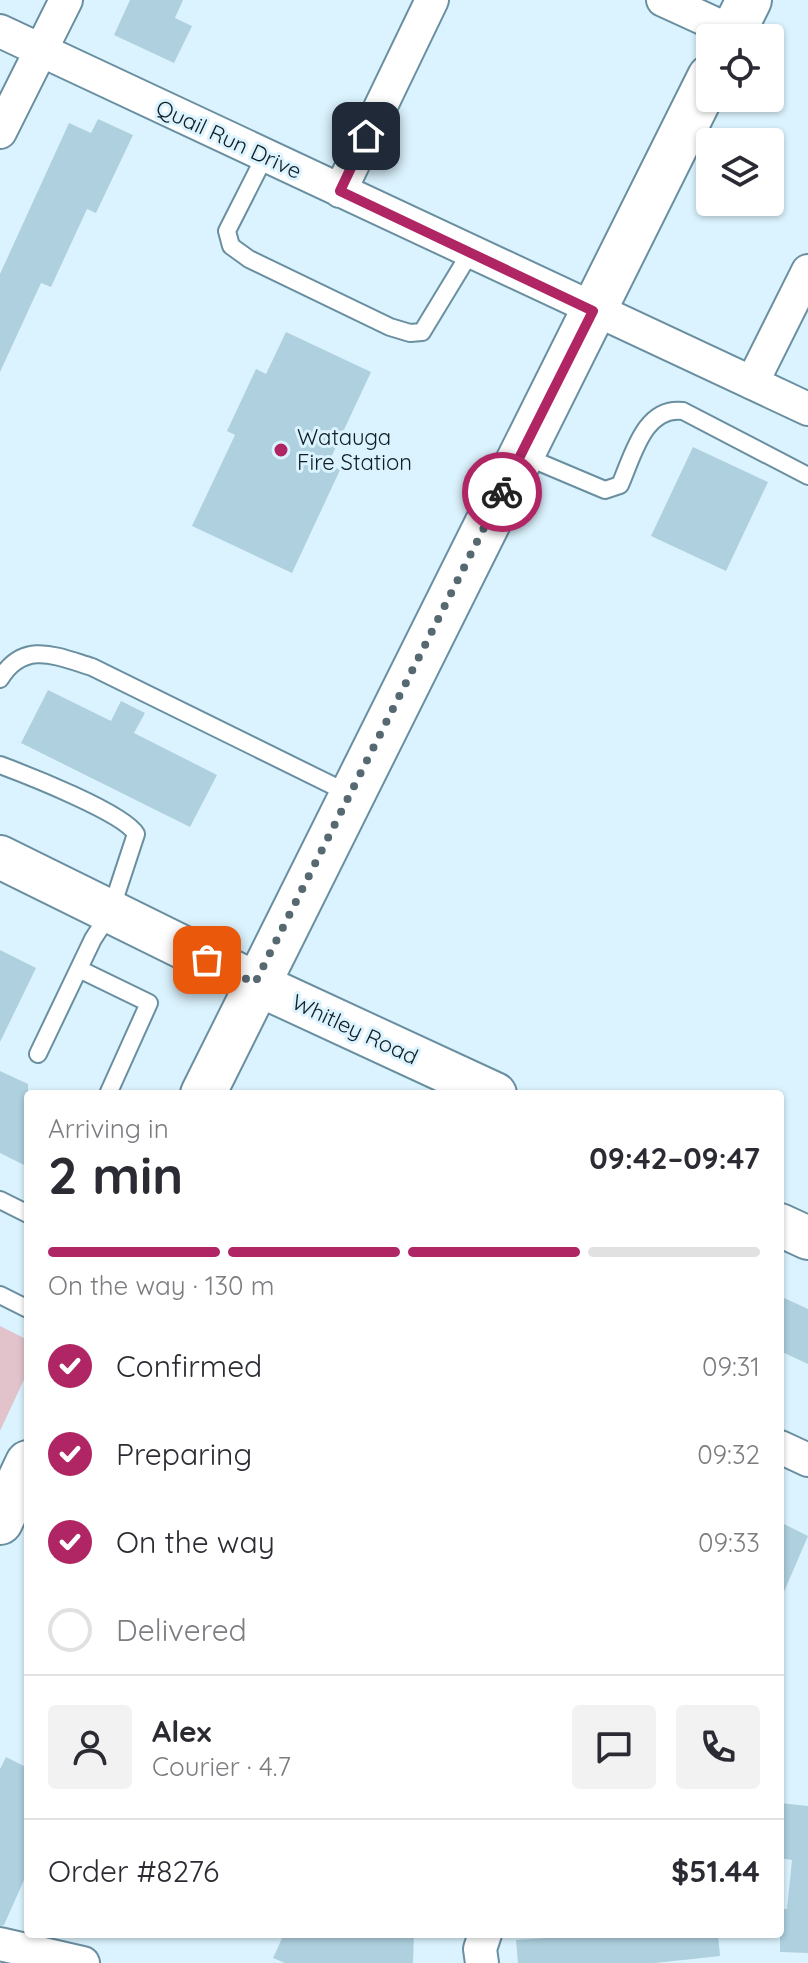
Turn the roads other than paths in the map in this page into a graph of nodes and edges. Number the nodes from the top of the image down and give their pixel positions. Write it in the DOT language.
graph roads {
  1 [pos="66,0"];
  2 [pos="432,0"];
  3 [pos="663,0"];
  4 [pos="737,23"];
  5 [pos="0,31"];
  6 [pos="41,51"];
  7 [pos="696,105"];
  8 [pos="0,132"];
  9 [pos="265,156"];
  10 [pos="340,191"];
  11 [pos="470,253"];
  12 [pos="808,271"];
  13 [pos="593,311"];
  14 [pos="752,383"];
  15 [pos="808,409"];
  16 [pos="521,454"];
  17 [pos="808,476"];
  18 [pos="0,679"];
  19 [pos="0,765"];
  20 [pos="350,794"];
  21 [pos="0,857"];
  22 [pos="110,913"];
  23 [pos="79,969"];
  24 [pos="255,983"];
  25 [pos="38,1054"];
  26 [pos="110,1090"];
  27 [pos="205,1090"];
  28 [pos="477,1090"];
  29 [pos="0,1200"];
  30 [pos="24,1212"];
  31 [pos="784,1227"];
  32 [pos="808,1238"];
  33 [pos="0,1295"];
  34 [pos="24,1307"];
  35 [pos="784,1449"];
  36 [pos="808,1460"];
  37 [pos="24,1471"];
  38 [pos="0,1522"];
  39 [pos="484,1938"];
  40 [pos="0,1944"];
  41 [pos="74,1952"];
  42 [pos="482,1963"];
  1 -- 6 [label="street"];
  2 -- 10 [label="street"];
  3 -- 4 [label="street"];
  5 -- 6 [label="street, Quail Run Drive"];
  6 -- 8 [label="street"];
  6 -- 9 [label="street, Quail Run Drive"];
  7 -- 13 [label="main road"];
  9 -- 10 [label="street, Quail Run Drive"];
  9 -- 11 [label="lane"];
  10 -- 11 [label="street, Quail Run Drive"];
  11 -- 13 [label="street, Quail Run Drive"];
  12 -- 14 [label="street"];
  13 -- 14 [label="street, Quail Run Drive"];
  13 -- 16 [label="main road"];
  14 -- 15 [label="street, Quail Run Drive"];
  16 -- 17 [label="lane"];
  16 -- 20 [label="main road"];
  18 -- 20 [label="lane"];
  19 -- 22 [label="lane"];
  20 -- 24 [label="main road"];
  21 -- 22 [label="street, Whitley Road"];
  22 -- 23 [label="lane"];
  22 -- 24 [label="street, Whitley Road"];
  23 -- 25 [label="lane"];
  23 -- 26 [label="lane"];
  24 -- 27 [label="main road"];
  24 -- 28 [label="street, Whitley Road"];
  29 -- 30 [label="lane"];
  31 -- 32 [label="street"];
  33 -- 34 [label="lane"];
  35 -- 36 [label="street"];
  37 -- 38 [label="main road"];
  39 -- 42 [label="street"];
  40 -- 41 [label="street"];
}
